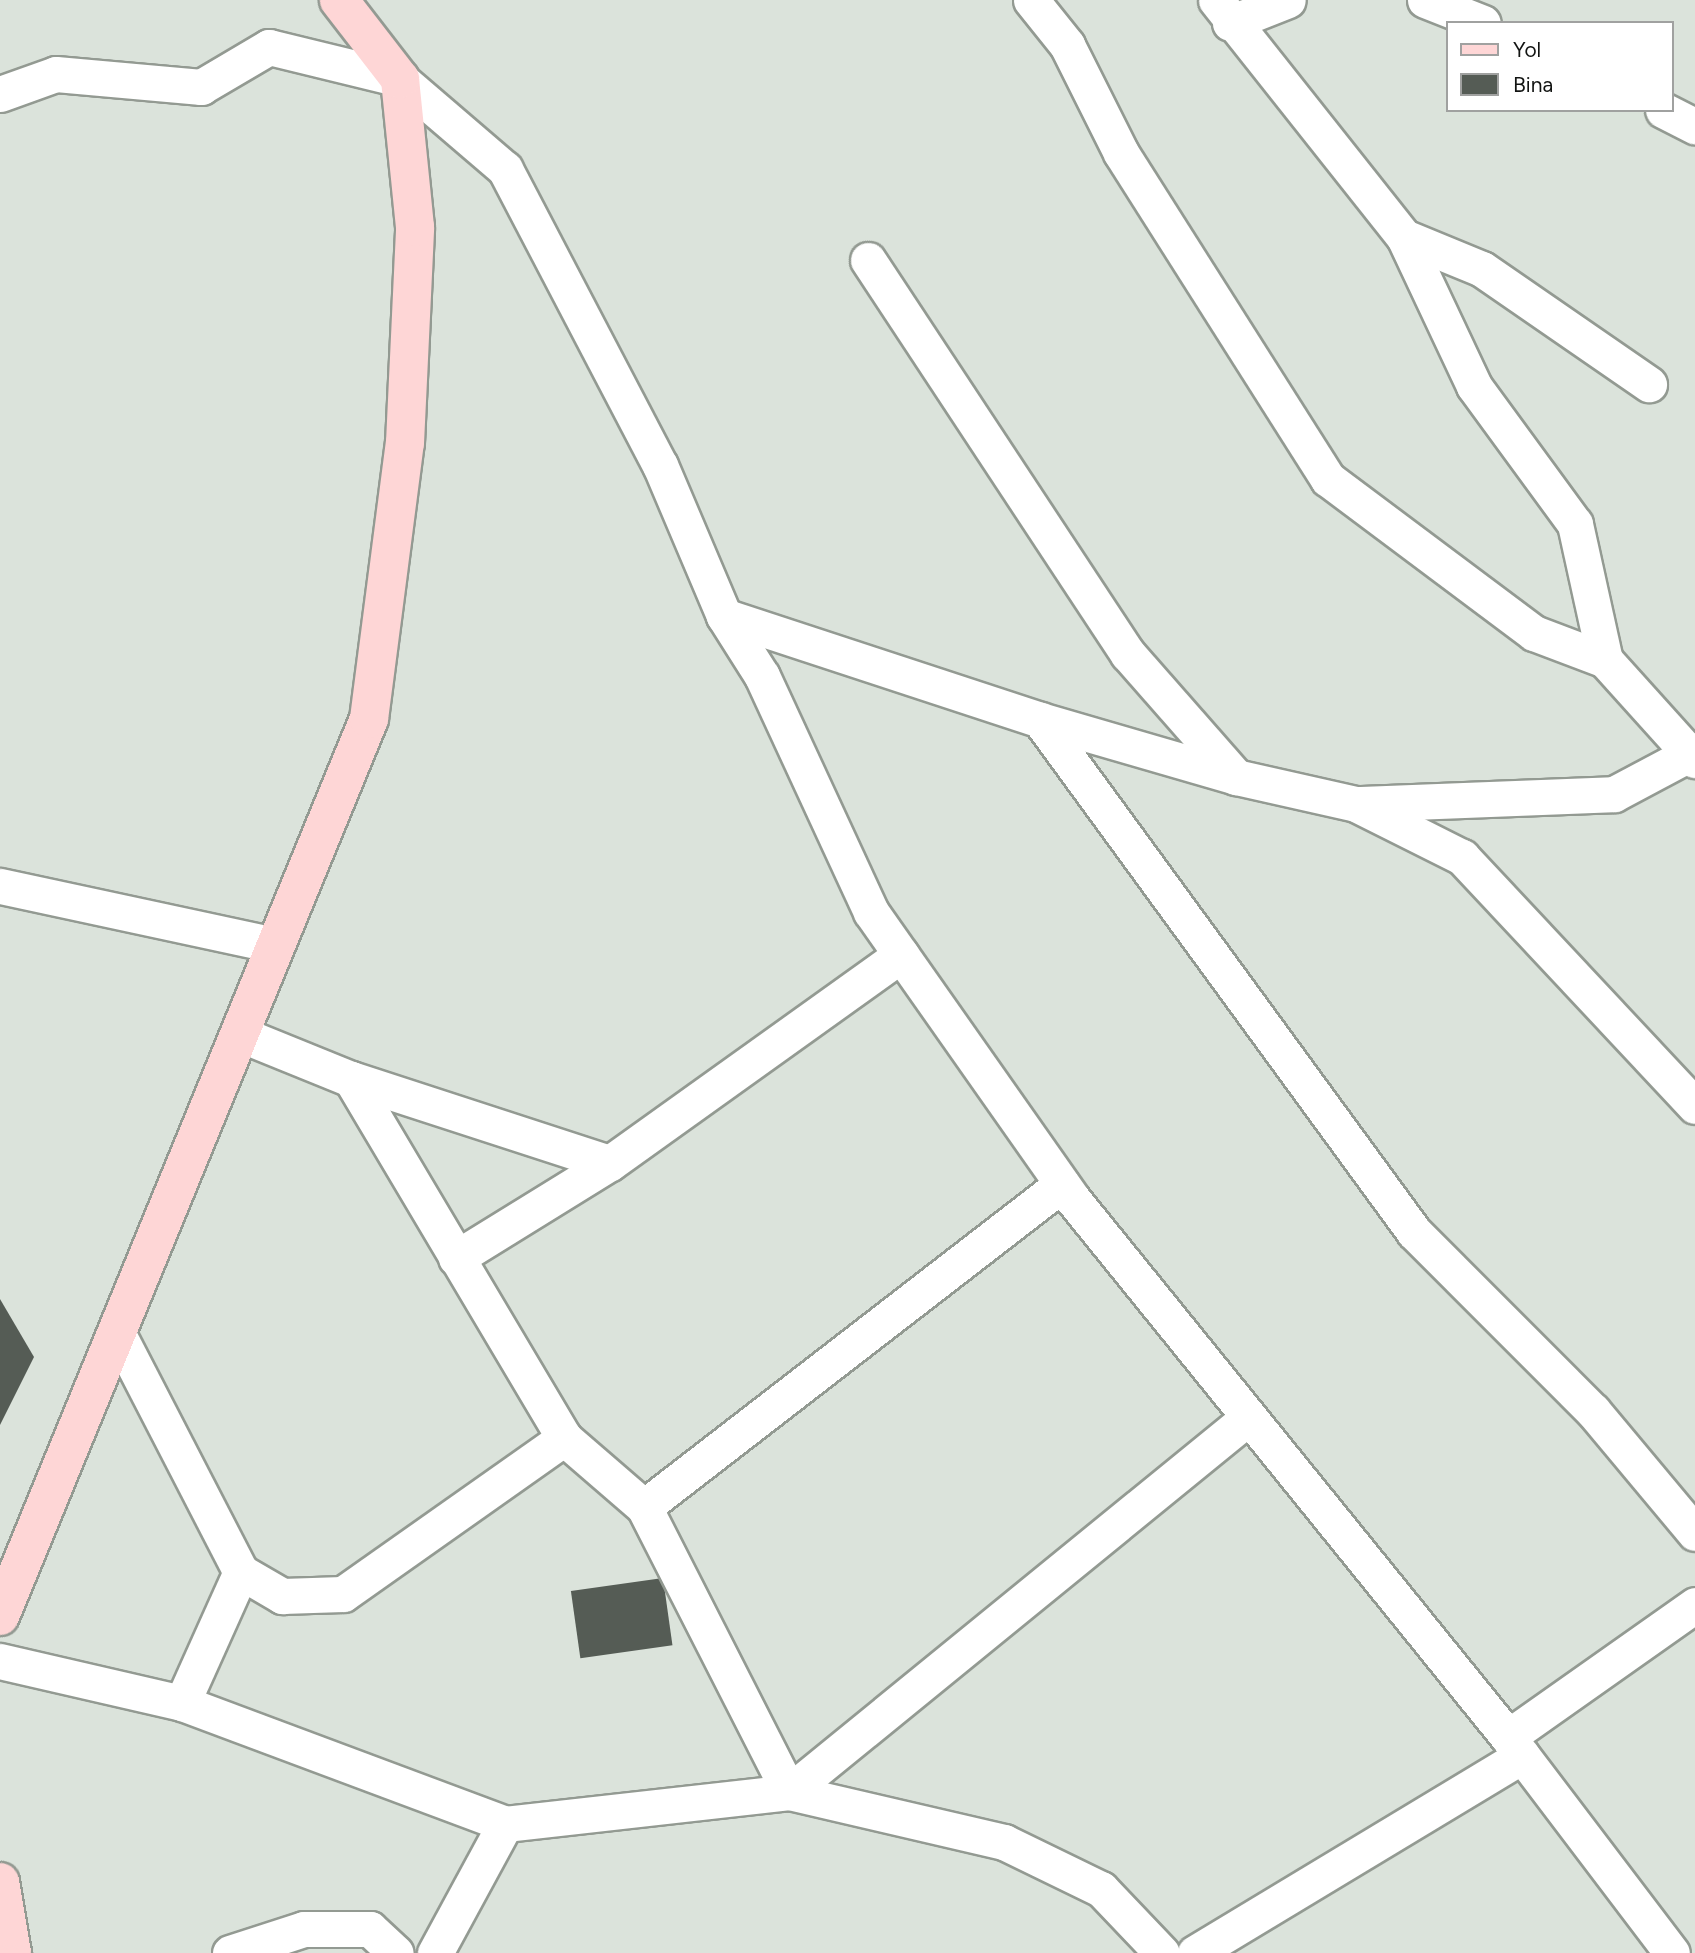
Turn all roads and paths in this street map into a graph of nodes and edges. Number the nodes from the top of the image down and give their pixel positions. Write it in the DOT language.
graph roads {
  1 [pos="339,0"];
  2 [pos="1031,0"];
  3 [pos="1288,0"];
  4 [pos="1425,0"];
  5 [pos="1223,11"];
  6 [pos="1478,21"];
  7 [pos="400,79"];
  8 [pos="0,94"];
  9 [pos="1667,112"];
  10 [pos="1695,127"];
  11 [pos="1404,237"];
  12 [pos="868,260"];
  13 [pos="1649,384"];
  14 [pos="724,616"];
  15 [pos="1605,660"];
  16 [pos="1041,720"];
  17 [pos="1693,755"];
  18 [pos="1236,777"];
  19 [pos="1356,804"];
  20 [pos="0,887"];
  21 [pos="276,945"];
  22 [pos="901,955"];
  23 [pos="240,1034"];
  24 [pos="351,1079"];
  25 [pos="1695,1105"];
  26 [pos="610,1163"];
  27 [pos="1062,1184"];
  28 [pos="456,1258"];
  29 [pos="119,1336"];
  30 [pos="1250,1417"];
  31 [pos="564,1438"];
  32 [pos="644,1507"];
  33 [pos="1695,1533"];
  34 [pos="241,1572"];
  35 [pos="1695,1605"];
  36 [pos="0,1616"];
  37 [pos="0,1661"];
  38 [pos="182,1703"];
  39 [pos="1515,1747"];
  40 [pos="789,1792"];
  41 [pos="505,1824"];
  42 [pos="0,1882"];
  43 [pos="12,1953"];
  44 [pos="230,1953"];
  45 [pos="396,1953"];
  46 [pos="435,1953"];
  47 [pos="1162,1953"];
  48 [pos="1195,1953"];
  49 [pos="1672,1953"];
  1 -- 7 [label="main road"];
  2 -- 15 [label="street"];
  3 -- 5 [label="street"];
  4 -- 6 [label="street"];
  5 -- 11 [label="street"];
  7 -- 8 [label="street"];
  7 -- 14 [label="street"];
  7 -- 21 [label="main road"];
  9 -- 10 [label="street"];
  11 -- 13 [label="street"];
  11 -- 15 [label="street"];
  12 -- 18 [label="street"];
  14 -- 16 [label="street"];
  14 -- 22 [label="street"];
  15 -- 17 [label="street"];
  16 -- 18 [label="street"];
  16 -- 33 [label="street"];
  17 -- 19 [label="street"];
  18 -- 19 [label="street"];
  19 -- 25 [label="street"];
  20 -- 21 [label="street"];
  21 -- 23 [label="main road"];
  22 -- 26 [label="street"];
  22 -- 27 [label="street"];
  23 -- 24 [label="street"];
  23 -- 29 [label="main road"];
  24 -- 26 [label="street"];
  24 -- 28 [label="street"];
  26 -- 28 [label="street"];
  27 -- 30 [label="street"];
  27 -- 32 [label="street"];
  28 -- 31 [label="street"];
  29 -- 34 [label="street"];
  29 -- 36 [label="main road"];
  30 -- 39 [label="street"];
  30 -- 40 [label="street"];
  31 -- 32 [label="street"];
  31 -- 34 [label="street"];
  32 -- 40 [label="street"];
  34 -- 38 [label="street"];
  35 -- 39 [label="street"];
  37 -- 38 [label="street"];
  38 -- 41 [label="street"];
  39 -- 48 [label="street"];
  39 -- 49 [label="street"];
  40 -- 41 [label="street"];
  40 -- 47 [label="street"];
  41 -- 46 [label="street"];
  42 -- 43 [label="main road"];
  44 -- 45 [label="street"];
}
